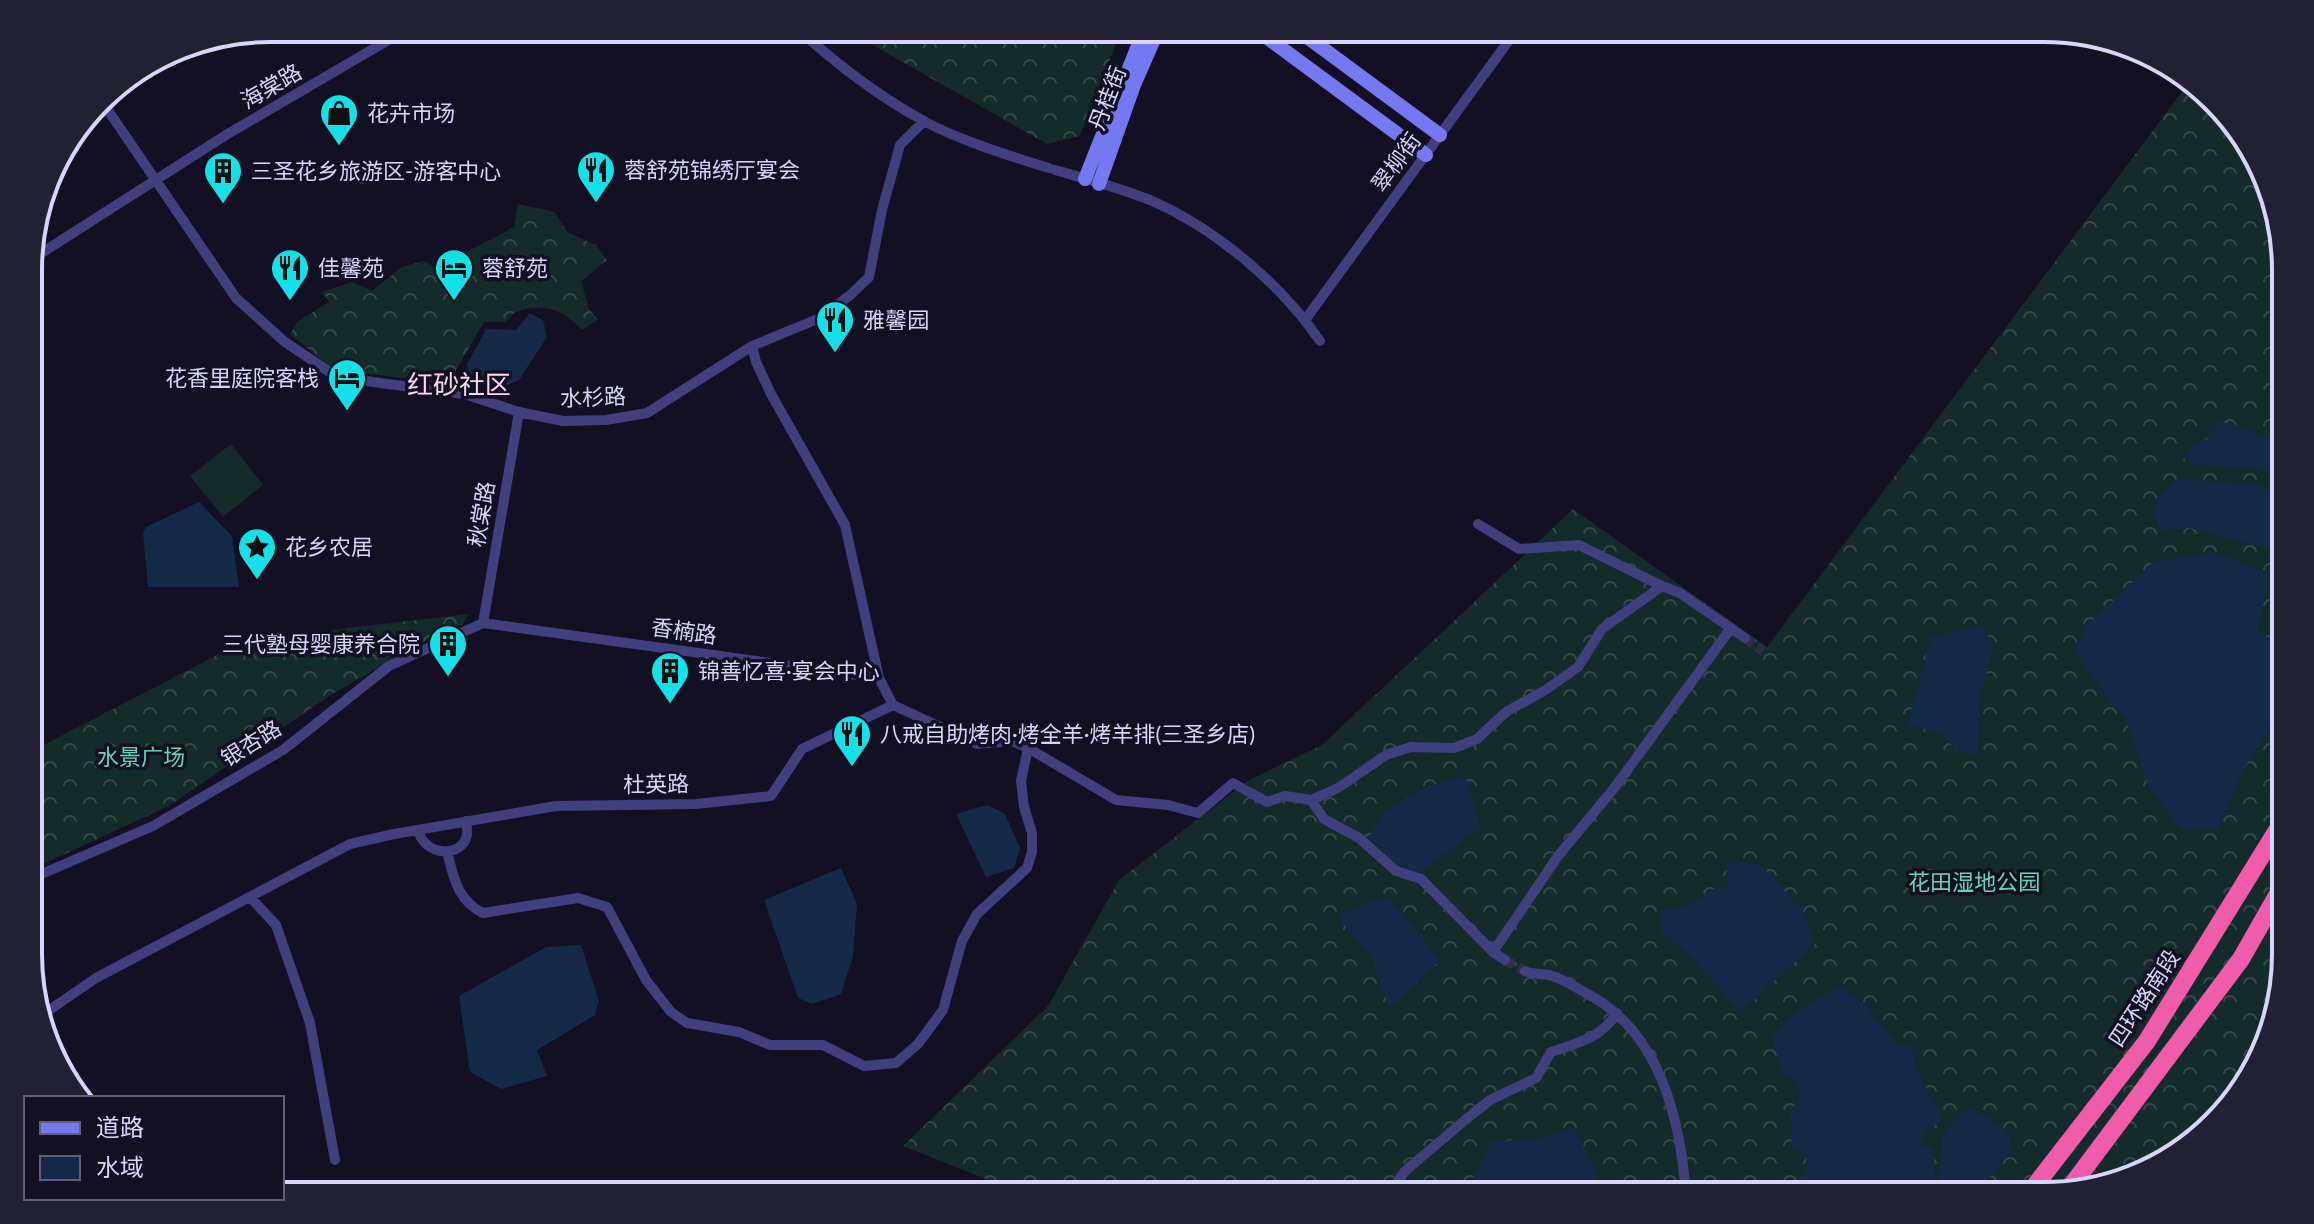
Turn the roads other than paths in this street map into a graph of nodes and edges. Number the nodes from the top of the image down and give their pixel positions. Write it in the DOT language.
graph roads {
  1 [pos="385,42"];
  2 [pos="816,42"];
  3 [pos="1140,42"];
  4 [pos="1153,42"];
  5 [pos="1273,42"];
  6 [pos="1314,42"];
  7 [pos="1508,42"];
  8 [pos="108,110"];
  9 [pos="924,121"];
  10 [pos="1440,135"];
  11 [pos="1426,155"];
  12 [pos="155,181"];
  13 [pos="1092,181"];
  14 [pos="42,253"];
  15 [pos="1305,320"];
  16 [pos="1320,341"];
  17 [pos="752,346"];
  18 [pos="519,412"];
  19 [pos="1478,524"];
  20 [pos="1662,586"];
  21 [pos="483,623"];
  22 [pos="1731,628"];
  23 [pos="1745,638"];
  24 [pos="879,678"];
  25 [pos="893,705"];
  26 [pos="1028,748"];
  27 [pos="1311,800"];
  28 [pos="466,821"];
  29 [pos="418,830"];
  30 [pos="2272,839"];
  31 [pos="447,852"];
  32 [pos="42,874"];
  33 [pos="250,897"];
  34 [pos="2272,905"];
  35 [pos="1493,952"];
  36 [pos="1505,960"];
  37 [pos="1525,971"];
  38 [pos="49,1010"];
  39 [pos="1617,1013"];
  40 [pos="335,1160"];
  41 [pos="2076,1180"];
  42 [pos="1398,1182"];
  43 [pos="1685,1182"];
  44 [pos="2038,1182"];
  1 -- 12 [label="street, 海棠路"];
  2 -- 9 [label="street"];
  3 -- 13 [label="street, 丹桂街"];
  4 -- 13 [label="street, 丹桂街"];
  5 -- 11 [label="street"];
  6 -- 10 [label="street"];
  7 -- 10 [label="street, 翠柳街"];
  8 -- 12 [label="street, 水杉路"];
  9 -- 13 [label="street"];
  9 -- 17 [label="street, 水杉路"];
  10 -- 11 [label="street, 翠柳街"];
  11 -- 15 [label="street, 翠柳街"];
  12 -- 14 [label="street, 海棠路"];
  12 -- 18 [label="street, 水杉路"];
  13 -- 15 [label="street"];
  15 -- 16 [label="street"];
  17 -- 18 [label="street, 水杉路"];
  17 -- 24 [label="street"];
  18 -- 21 [label="street, 秋棠路"];
  19 -- 20 [label="street"];
  20 -- 22 [label="street"];
  20 -- 27 [label="street"];
  21 -- 24 [label="street, 香楠路"];
  21 -- 32 [label="street, 银杏路"];
  22 -- 23 [label="street"];
  22 -- 35 [label="street"];
  24 -- 25 [label="street"];
  25 -- 26 [label="street"];
  25 -- 28 [label="street, 杜英路"];
  26 -- 27 [label="street"];
  26 -- 31 [label="street"];
  27 -- 35 [label="street"];
  28 -- 29 [label="street, 杜英路"];
  28 -- 31 [label="street"];
  29 -- 31 [label="street"];
  29 -- 33 [label="street, 杜英路"];
  30 -- 44 [label="highway, 四环路南段"];
  33 -- 38 [label="street, 杜英路"];
  33 -- 40 [label="street"];
  34 -- 41 [label="highway"];
  35 -- 36 [label="street"];
  37 -- 39 [label="street"];
  39 -- 42 [label="street"];
  39 -- 43 [label="street"];
}
